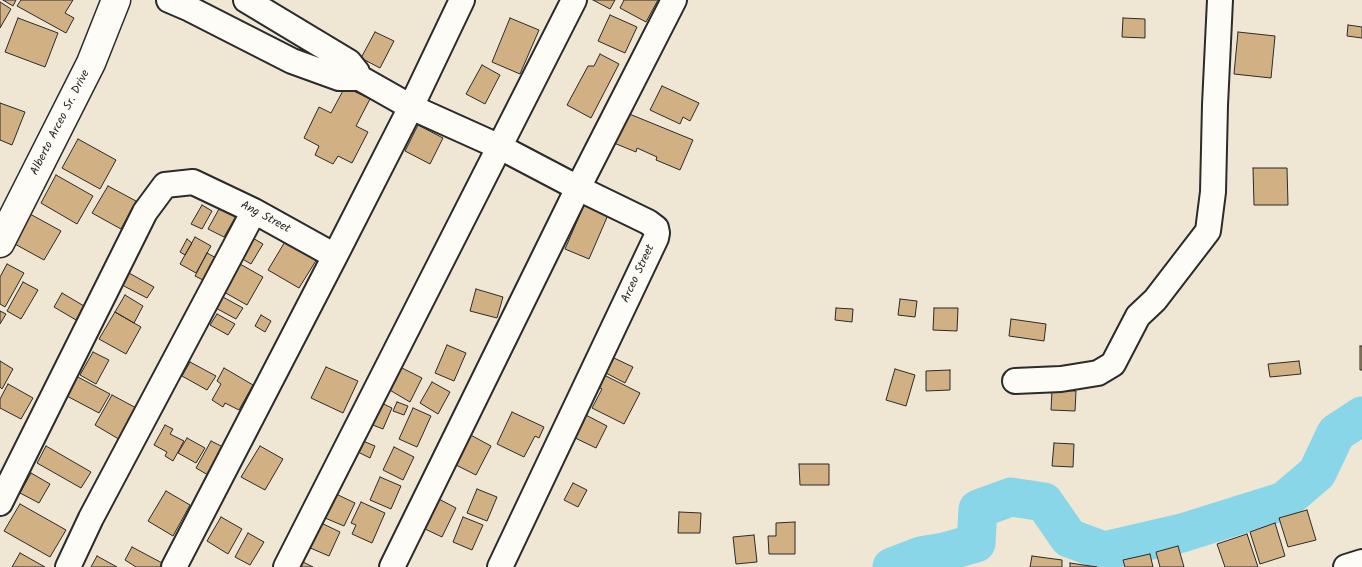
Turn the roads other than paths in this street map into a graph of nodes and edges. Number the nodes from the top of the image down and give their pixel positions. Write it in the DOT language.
graph roads {
  1 [pos="116,0"];
  2 [pos="246,0"];
  3 [pos="462,0"];
  4 [pos="574,0"];
  5 [pos="674,0"];
  6 [pos="1220,0"];
  7 [pos="184,3"];
  8 [pos="305,35"];
  9 [pos="292,61"];
  10 [pos="358,77"];
  11 [pos="411,107"];
  12 [pos="500,147"];
  13 [pos="578,188"];
  14 [pos="254,210"];
  15 [pos="0,243"];
  16 [pos="335,256"];
  17 [pos="1015,381"];
  18 [pos="0,503"];
  19 [pos="1362,562"];
  20 [pos="68,567"];
  21 [pos="174,567"];
  22 [pos="286,567"];
  23 [pos="392,567"];
  24 [pos="500,567"];
  25 [pos="1346,567"];
  1 -- 15 [label="street, Alberto Arceo Sr. Drive"];
  2 -- 8 [label="street"];
  3 -- 11 [label="street"];
  4 -- 12 [label="street"];
  5 -- 13 [label="street"];
  6 -- 17 [label="street"];
  7 -- 9 [label="street"];
  8 -- 9 [label="street"];
  8 -- 10 [label="street"];
  9 -- 10 [label="street"];
  10 -- 11 [label="street, Arceo Street"];
  11 -- 12 [label="street, Arceo Street"];
  11 -- 16 [label="street"];
  12 -- 13 [label="street, Arceo Street"];
  12 -- 22 [label="street"];
  13 -- 23 [label="street"];
  13 -- 24 [label="street, Arceo Street"];
  14 -- 16 [label="street, Ang Street"];
  14 -- 18 [label="street, Ang Street"];
  14 -- 20 [label="street"];
  16 -- 21 [label="street"];
  19 -- 25 [label="street"];
}
